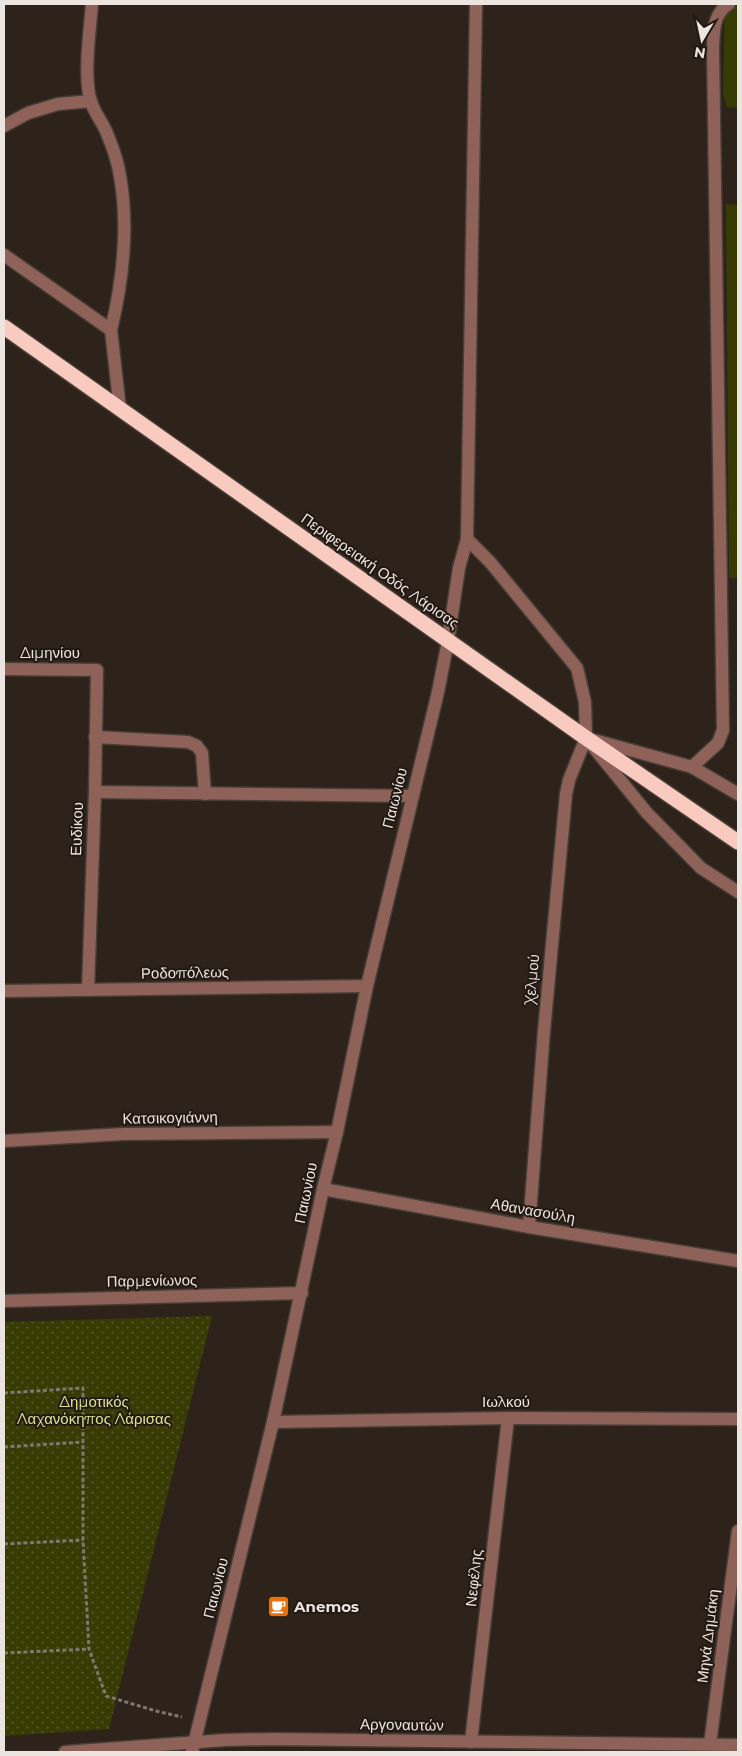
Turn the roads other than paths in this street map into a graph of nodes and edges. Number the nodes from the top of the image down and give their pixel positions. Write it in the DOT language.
graph roads {
  1 [pos="92,4"];
  2 [pos="476,4"];
  3 [pos="729,4"];
  4 [pos="91,101"];
  5 [pos="4,126"];
  6 [pos="4,255"];
  7 [pos="4,327"];
  8 [pos="111,330"];
  9 [pos="120,409"];
  10 [pos="467,539"];
  11 [pos="448,641"];
  12 [pos="4,669"];
  13 [pos="97,670"];
  14 [pos="95,737"];
  15 [pos="586,738"];
  16 [pos="692,768"];
  17 [pos="95,792"];
  18 [pos="205,794"];
  19 [pos="738,794"];
  20 [pos="412,796"];
  21 [pos="738,842"];
  22 [pos="738,892"];
  23 [pos="366,986"];
  24 [pos="88,990"];
  25 [pos="4,991"];
  26 [pos="337,1132"];
  27 [pos="4,1140"];
  28 [pos="322,1189"];
  29 [pos="529,1227"];
  30 [pos="738,1261"];
  31 [pos="302,1293"];
  32 [pos="4,1301"];
  33 [pos="508,1418"];
  34 [pos="738,1420"];
  35 [pos="273,1422"];
  36 [pos="738,1531"];
  37 [pos="471,1742"];
  38 [pos="710,1744"];
  39 [pos="738,1745"];
  40 [pos="192,1748"];
  41 [pos="65,1752"];
  1 -- 4 [label="street"];
  2 -- 10 [label="street, Παιωνίου"];
  3 -- 16 [label="street"];
  4 -- 5 [label="street"];
  4 -- 8 [label="street"];
  6 -- 8 [label="street"];
  7 -- 9 [label="highway, Περιφερειακή Οδός Λάρισας"];
  8 -- 9 [label="street"];
  9 -- 11 [label="highway, Περιφερειακή Οδός Λάρισας"];
  10 -- 11 [label="street, Παιωνίου"];
  10 -- 15 [label="street"];
  11 -- 15 [label="highway, Περιφερειακή Οδός Λάρισας"];
  11 -- 20 [label="street, Παιωνίου"];
  12 -- 13 [label="street, Διμηνίου"];
  13 -- 14 [label="street, Ευδίκου"];
  14 -- 17 [label="street, Ευδίκου"];
  14 -- 18 [label="street"];
  15 -- 16 [label="street"];
  15 -- 21 [label="highway, Περιφερειακή Οδός Λάρισας"];
  15 -- 22 [label="street"];
  15 -- 29 [label="street, Χελμού"];
  16 -- 19 [label="street"];
  17 -- 18 [label="street"];
  17 -- 24 [label="street, Ευδίκου"];
  18 -- 20 [label="street"];
  20 -- 23 [label="street, Παιωνίου"];
  23 -- 24 [label="street, Ροδοπόλεως"];
  23 -- 26 [label="street, Παιωνίου"];
  24 -- 25 [label="street, Ροδοπόλεως"];
  26 -- 27 [label="street, Κατσικογιάννη"];
  26 -- 28 [label="street, Παιωνίου"];
  28 -- 29 [label="street, Αθανασούλη"];
  28 -- 31 [label="street, Παιωνίου"];
  29 -- 30 [label="street, Αθανασούλη"];
  31 -- 32 [label="street, Παρμενίωνος"];
  31 -- 35 [label="street, Παιωνίου"];
  33 -- 34 [label="street, Ιωλκού"];
  33 -- 35 [label="street, Ιωλκού"];
  33 -- 37 [label="street, Νεφέλης"];
  35 -- 40 [label="street, Παιωνίου"];
  36 -- 38 [label="street, Μηνά Δημάκη"];
  37 -- 38 [label="street, Αργοναυτών"];
  37 -- 40 [label="street, Αργοναυτών"];
  38 -- 39 [label="street, Αργοναυτών"];
  40 -- 41 [label="street, Αργοναυτών"];
}
